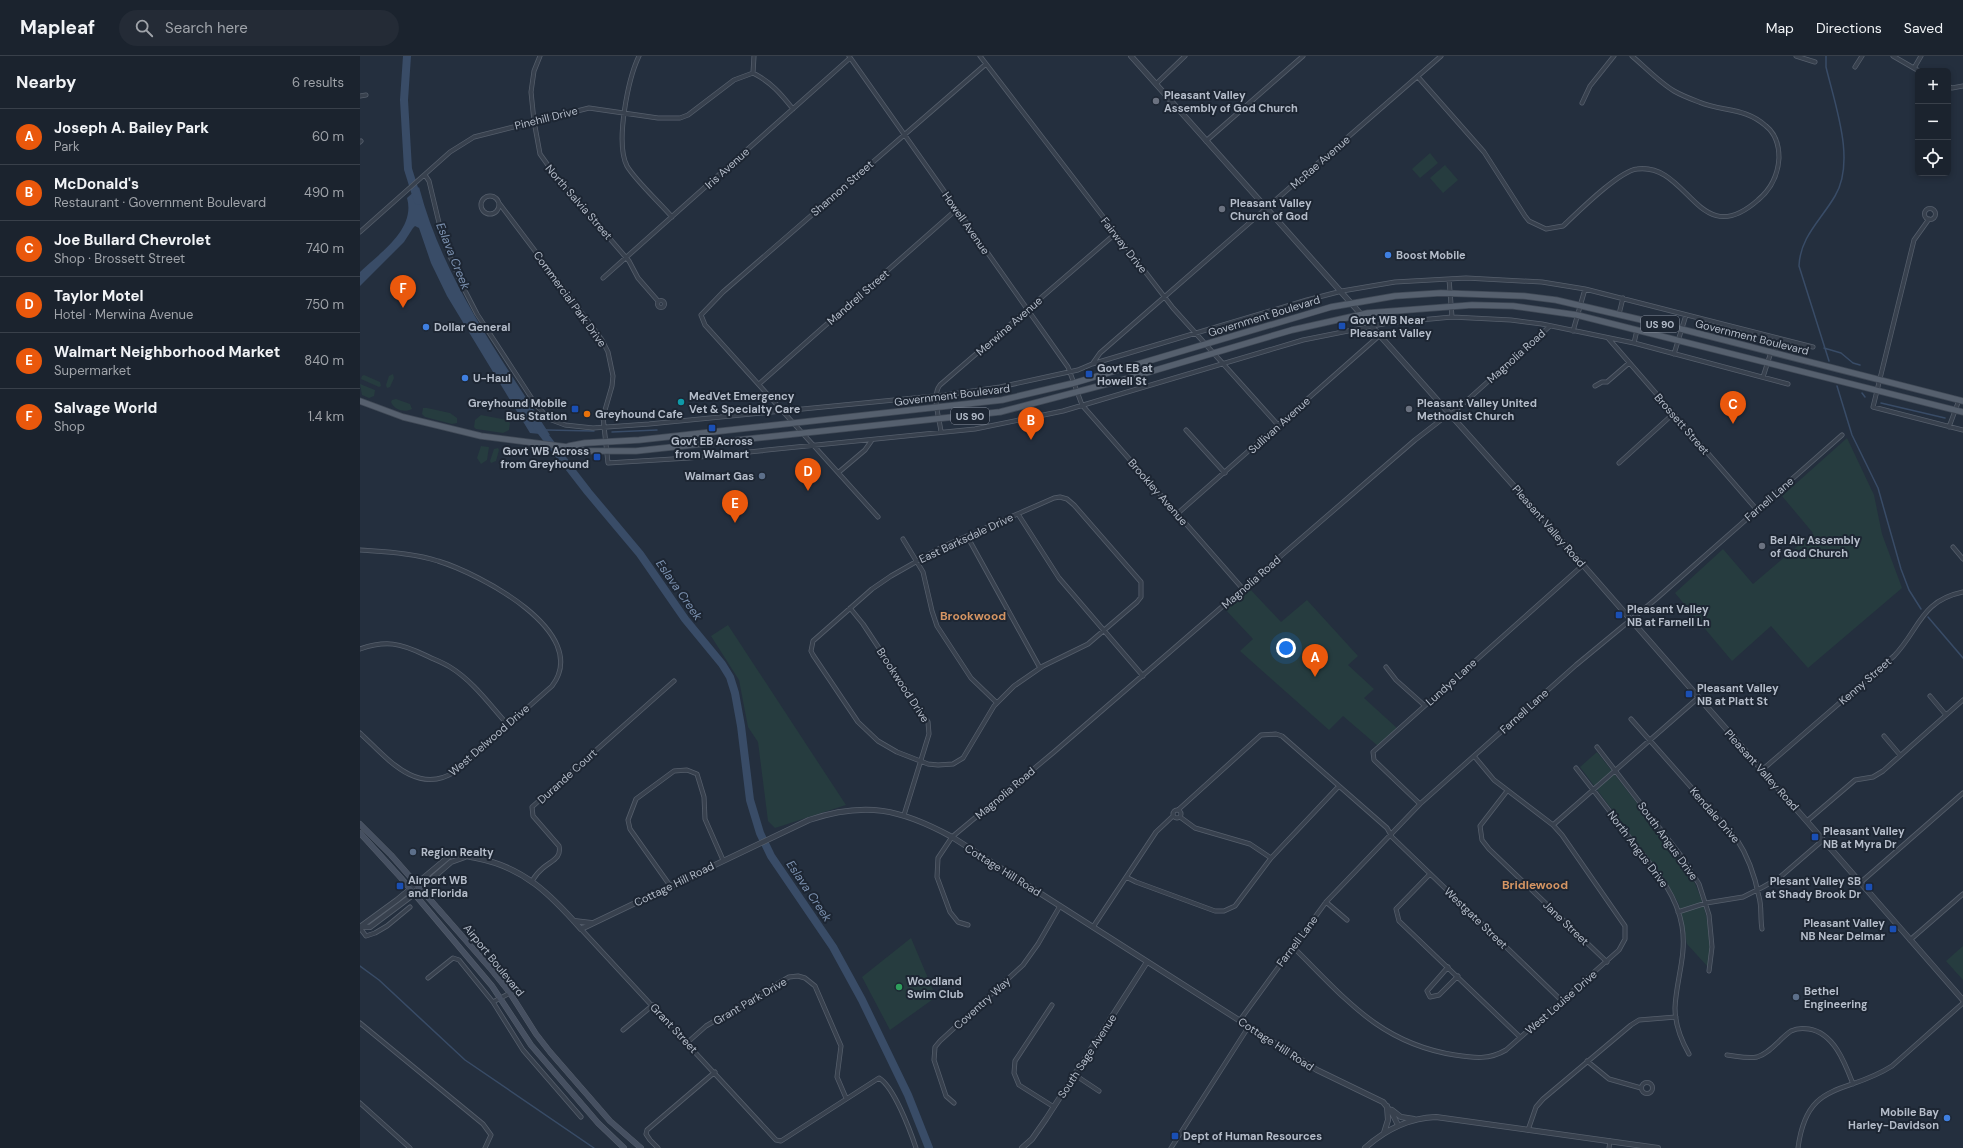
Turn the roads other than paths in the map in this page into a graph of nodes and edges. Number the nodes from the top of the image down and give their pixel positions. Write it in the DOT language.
graph roads {
  1 [pos="540,56"];
  2 [pos="639,56"];
  3 [pos="754,56"];
  4 [pos="980,56"];
  5 [pos="1131,56"];
  6 [pos="1185,56"];
  7 [pos="1303,56"];
  8 [pos="1441,56"];
  9 [pos="1614,56"];
  10 [pos="1632,56"];
  11 [pos="1796,56"];
  12 [pos="1862,56"];
  13 [pos="1893,56"];
  14 [pos="1921,56"];
  15 [pos="850,57"];
  16 [pos="1815,62"];
  17 [pos="986,64"];
  18 [pos="1855,67"];
  19 [pos="1914,68"];
  20 [pos="753,73"];
  21 [pos="1418,77"];
  22 [pos="1156,84"];
  23 [pos="1951,86"];
  24 [pos="1961,87"];
  25 [pos="366,95"];
  26 [pos="360,96"];
  27 [pos="1582,103"];
  28 [pos="793,109"];
  29 [pos="625,113"];
  30 [pos="534,121"];
  31 [pos="904,134"];
  32 [pos="1206,141"];
  33 [pos="425,175"];
  34 [pos="499,203"];
  35 [pos="1266,208"];
  36 [pos="957,209"];
  37 [pos="672,217"];
  38 [pos="1929,219"];
  39 [pos="360,232"];
  40 [pos="1115,234"];
  41 [pos="627,258"];
  42 [pos="603,278"];
  43 [pos="1449,279"];
  44 [pos="1585,289"];
  45 [pos="1342,291"];
  46 [pos="1450,293"];
  47 [pos="1164,297"];
  48 [pos="1624,298"];
  49 [pos="658,301"];
  50 [pos="1352,303"];
  51 [pos="1451,306"];
  52 [pos="1580,306"];
  53 [pos="1027,310"];
  54 [pos="1362,314"];
  55 [pos="1619,314"];
  56 [pos="1686,315"];
  57 [pos="1577,316"];
  58 [pos="1452,317"];
  59 [pos="1372,326"];
  60 [pos="1550,326"];
  61 [pos="1637,330"];
  62 [pos="1681,330"];
  63 [pos="1573,331"];
  64 [pos="1195,334"];
  65 [pos="1380,335"];
  66 [pos="1608,338"];
  67 [pos="1778,339"];
  68 [pos="1678,341"];
  69 [pos="1634,343"];
  70 [pos="1204,344"];
  71 [pos="1814,348"];
  72 [pos="1773,352"];
  73 [pos="1212,353"];
  74 [pos="1674,354"];
  75 [pos="1629,363"];
  76 [pos="1767,363"];
  77 [pos="1092,364"];
  78 [pos="1222,364"];
  79 [pos="1070,371"];
  80 [pos="1763,377"];
  81 [pos="1880,380"];
  82 [pos="1074,383"];
  83 [pos="759,384"];
  84 [pos="1788,384"];
  85 [pos="1595,386"];
  86 [pos="1877,391"];
  87 [pos="1078,392"];
  88 [pos="936,396"];
  89 [pos="1961,400"];
  90 [pos="360,401"];
  91 [pos="1082,405"];
  92 [pos="938,408"];
  93 [pos="1956,410"];
  94 [pos="784,411"];
  95 [pos="1963,412"];
  96 [pos="1450,414"];
  97 [pos="1673,414"];
  98 [pos="940,419"];
  99 [pos="795,423"];
  100 [pos="1278,425"];
  101 [pos="605,427"];
  102 [pos="1949,427"];
  103 [pos="1186,430"];
  104 [pos="1963,430"];
  105 [pos="941,432"];
  106 [pos="803,433"];
  107 [pos="1842,435"];
  108 [pos="872,440"];
  109 [pos="606,442"];
  110 [pos="814,445"];
  111 [pos="567,447"];
  112 [pos="608,451"];
  113 [pos="1618,463"];
  114 [pos="838,472"];
  115 [pos="1225,473"];
  116 [pos="1757,510"];
  117 [pos="1018,514"];
  118 [pos="1177,514"];
  119 [pos="878,517"];
  120 [pos="968,536"];
  121 [pos="903,539"];
  122 [pos="1953,547"];
  123 [pos="360,550"];
  124 [pos="1963,558"];
  125 [pos="916,561"];
  126 [pos="1583,565"];
  127 [pos="1243,589"];
  128 [pos="1963,592"];
  129 [pos="850,608"];
  130 [pos="1630,619"];
  131 [pos="1104,631"];
  132 [pos="360,649"];
  133 [pos="1386,667"];
  134 [pos="1040,668"];
  135 [pos="1143,676"];
  136 [pos="674,681"];
  137 [pos="1930,696"];
  138 [pos="1698,698"];
  139 [pos="1963,700"];
  140 [pos="997,703"];
  141 [pos="1424,705"];
  142 [pos="1946,714"];
  143 [pos="1631,719"];
  144 [pos="508,725"];
  145 [pos="360,733"];
  146 [pos="1884,736"];
  147 [pos="1649,740"];
  148 [pos="1597,747"];
  149 [pos="1900,755"];
  150 [pos="1474,756"];
  151 [pos="920,761"];
  152 [pos="1576,768"];
  153 [pos="1614,770"];
  154 [pos="1762,770"];
  155 [pos="1339,786"];
  156 [pos="1593,789"];
  157 [pos="1507,791"];
  158 [pos="1963,793"];
  159 [pos="1420,804"];
  160 [pos="1178,810"];
  161 [pos="904,815"];
  162 [pos="1173,816"];
  163 [pos="1180,817"];
  164 [pos="1807,821"];
  165 [pos="360,824"];
  166 [pos="1553,825"];
  167 [pos="360,833"];
  168 [pos="1390,834"];
  169 [pos="952,837"];
  170 [pos="1823,840"];
  171 [pos="1271,858"];
  172 [pos="723,860"];
  173 [pos="1430,874"];
  174 [pos="1126,876"];
  175 [pos="532,881"];
  176 [pos="1860,883"];
  177 [pos="419,886"];
  178 [pos="672,886"];
  179 [pos="410,889"];
  180 [pos="1756,890"];
  181 [pos="414,894"];
  182 [pos="1963,894"];
  183 [pos="1326,902"];
  184 [pos="1706,904"];
  185 [pos="1060,906"];
  186 [pos="410,907"];
  187 [pos="1678,912"];
  188 [pos="1347,920"];
  189 [pos="574,921"];
  190 [pos="592,923"];
  191 [pos="968,925"];
  192 [pos="360,927"];
  193 [pos="1093,927"];
  194 [pos="581,929"];
  195 [pos="1762,929"];
  196 [pos="1910,940"];
  197 [pos="1293,947"];
  198 [pos="1148,962"];
  199 [pos="1607,962"];
  200 [pos="1448,967"];
  201 [pos="1709,971"];
  202 [pos="1458,976"];
  203 [pos="428,978"];
  204 [pos="510,993"];
  205 [pos="501,998"];
  206 [pos="1562,1001"];
  207 [pos="493,1002"];
  208 [pos="1963,1002"];
  209 [pos="1052,1004"];
  210 [pos="652,1005"];
  211 [pos="1676,1017"];
  212 [pos="1240,1020"];
  213 [pos="360,1023"];
  214 [pos="1249,1026"];
  215 [pos="623,1030"];
  216 [pos="1520,1037"];
  217 [pos="688,1042"];
  218 [pos="1689,1054"];
  219 [pos="1727,1055"];
  220 [pos="1587,1061"];
  221 [pos="715,1072"];
  222 [pos="1075,1075"];
  223 [pos="1854,1084"];
  224 [pos="1641,1088"];
  225 [pos="1099,1091"];
  226 [pos="846,1098"];
  227 [pos="360,1103"];
  228 [pos="954,1103"];
  229 [pos="1387,1105"];
  230 [pos="1054,1107"];
  231 [pos="581,1117"];
  232 [pos="1415,1119"];
  233 [pos="1398,1125"];
  234 [pos="1528,1130"];
  235 [pos="1384,1133"];
  236 [pos="1610,1142"];
  237 [pos="410,1148"];
  238 [pos="485,1148"];
  239 [pos="624,1148"];
  240 [pos="641,1148"];
  241 [pos="658,1148"];
  242 [pos="916,1148"];
  243 [pos="1022,1148"];
  244 [pos="1171,1148"];
  245 [pos="1365,1148"];
  246 [pos="1609,1148"];
  247 [pos="1658,1148"];
  248 [pos="1798,1148"];
  1 -- 30 [label="street, North Salvia Street"];
  2 -- 29 [label="street"];
  3 -- 20 [label="street"];
  4 -- 17 [label="street, Fairway Drive"];
  5 -- 22 [label="street, Pleasant Valley Road"];
  6 -- 22 [label="street"];
  7 -- 32 [label="street"];
  8 -- 21 [label="street, McRae Avenue"];
  9 -- 27 [label="street"];
  10 -- 21 [label="street"];
  11 -- 16 [label="street"];
  12 -- 18 [label="street"];
  13 -- 19 [label="street"];
  14 -- 19 [label="street"];
  15 -- 28 [label="street, Iris Avenue"];
  15 -- 31 [label="street, Howell Avenue"];
  17 -- 31 [label="street, Shannon Street"];
  17 -- 40 [label="street, Fairway Drive"];
  20 -- 28 [label="street"];
  20 -- 29 [label="street, Pinehill Drive"];
  21 -- 35 [label="street, McRae Avenue"];
  22 -- 32 [label="street, Pleasant Valley Road"];
  23 -- 24 [label="street"];
  25 -- 26 [label="street"];
  28 -- 37 [label="street, Iris Avenue"];
  29 -- 30 [label="street, Pinehill Drive"];
  29 -- 37 [label="street"];
  30 -- 33 [label="street, Pinehill Drive"];
  30 -- 41 [label="street, North Salvia Street"];
  31 -- 36 [label="street, Howell Avenue"];
  31 -- 83 [label="street, Shannon Street"];
  32 -- 35 [label="street, Pleasant Valley Road"];
  33 -- 39 [label="street, Pinehill Drive"];
  33 -- 101 [label="street"];
  34 -- 34 [label="street"];
  34 -- 101 [label="street, Commercial Park Drive"];
  35 -- 45 [label="street, Pleasant Valley Road"];
  35 -- 47 [label="street, McRae Avenue"];
  36 -- 53 [label="street, Howell Avenue"];
  36 -- 83 [label="street, Mandrell Street"];
  37 -- 41 [label="street, Iris Avenue"];
  38 -- 81 [label="street"];
  40 -- 47 [label="street, Fairway Drive"];
  40 -- 53 [label="street, Merwina Avenue"];
  41 -- 42 [label="street, Iris Avenue"];
  41 -- 49 [label="street, North Salvia Street"];
  43 -- 44 [label="street"];
  43 -- 45 [label="street"];
  43 -- 46 [label="street"];
  44 -- 48 [label="street"];
  44 -- 52 [label="street"];
  45 -- 50 [label="street, Pleasant Valley Road"];
  45 -- 64 [label="street"];
  46 -- 50 [label="main road, Government Boulevard / US 90"];
  46 -- 51 [label="street"];
  46 -- 52 [label="main road, Government Boulevard / US 90"];
  47 -- 64 [label="street, Fairway Drive"];
  47 -- 77 [label="street, McRae Avenue"];
  48 -- 55 [label="street"];
  48 -- 56 [label="street"];
  50 -- 54 [label="street, Pleasant Valley Road"];
  50 -- 70 [label="main road, Government Boulevard / US 90"];
  51 -- 54 [label="main road, Government Boulevard / US 90"];
  51 -- 57 [label="main road, Government Boulevard / US 90"];
  51 -- 58 [label="street"];
  52 -- 55 [label="main road, Government Boulevard / US 90"];
  52 -- 57 [label="street"];
  53 -- 79 [label="street, Howell Avenue"];
  53 -- 88 [label="street, Merwina Avenue"];
  54 -- 59 [label="street, Pleasant Valley Road"];
  54 -- 73 [label="main road, Government Boulevard / US 90"];
  55 -- 62 [label="main road, Government Boulevard / US 90"];
  56 -- 62 [label="street"];
  56 -- 67 [label="street"];
  57 -- 61 [label="main road, Government Boulevard / US 90"];
  57 -- 63 [label="street"];
  58 -- 59 [label="street"];
  58 -- 60 [label="street"];
  59 -- 65 [label="street, Pleasant Valley Road"];
  59 -- 78 [label="street"];
  60 -- 63 [label="street"];
  60 -- 96 [label="street, Magnolia Road"];
  61 -- 68 [label="main road, Government Boulevard / US 90"];
  61 -- 69 [label="street"];
  62 -- 68 [label="street"];
  62 -- 72 [label="main road, Government Boulevard / US 90"];
  63 -- 66 [label="street"];
  64 -- 70 [label="street, Fairway Drive"];
  64 -- 77 [label="street"];
  65 -- 96 [label="street, Pleasant Valley Road"];
  65 -- 100 [label="street, Sullivan Avenue"];
  66 -- 69 [label="street"];
  66 -- 75 [label="street, Brossett Street"];
  67 -- 71 [label="street"];
  67 -- 72 [label="street"];
  68 -- 74 [label="street"];
  68 -- 76 [label="main road, Government Boulevard / US 90"];
  69 -- 74 [label="street"];
  70 -- 73 [label="street, Fairway Drive"];
  70 -- 82 [label="main road, Government Boulevard / US 90"];
  72 -- 76 [label="street"];
  72 -- 81 [label="main road, Government Boulevard / US 90"];
  73 -- 78 [label="street, Fairway Drive"];
  73 -- 87 [label="main road, Government Boulevard / US 90"];
  74 -- 80 [label="street"];
  75 -- 85 [label="street"];
  75 -- 97 [label="street, Brossett Street"];
  76 -- 80 [label="street"];
  76 -- 86 [label="main road, Government Boulevard / US 90"];
  77 -- 79 [label="street"];
  78 -- 91 [label="street"];
  78 -- 100 [label="street, Fairway Drive"];
  79 -- 82 [label="street, Howell Avenue"];
  79 -- 88 [label="street"];
  80 -- 84 [label="street"];
  81 -- 86 [label="street"];
  81 -- 89 [label="main road, Government Boulevard / US 90"];
  82 -- 87 [label="street, Howell Avenue"];
  82 -- 92 [label="main road, Government Boulevard / US 90"];
  83 -- 94 [label="street"];
  86 -- 93 [label="main road, Government Boulevard / US 90"];
  86 -- 102 [label="street"];
  87 -- 91 [label="street, Brookley Avenue"];
  87 -- 98 [label="main road, Government Boulevard / US 90"];
  88 -- 92 [label="street"];
  88 -- 94 [label="street"];
  89 -- 93 [label="street"];
  90 -- 111 [label="main road, Government Boulevard / US 90"];
  91 -- 105 [label="street"];
  91 -- 118 [label="street, Brookley Avenue"];
  92 -- 98 [label="street"];
  92 -- 99 [label="main road, Government Boulevard / US 90"];
  93 -- 95 [label="main road, Government Boulevard / US 90"];
  93 -- 102 [label="street"];
  94 -- 99 [label="street"];
  94 -- 101 [label="street"];
  96 -- 126 [label="street, Pleasant Valley Road"];
  96 -- 127 [label="street, Magnolia Road"];
  97 -- 113 [label="street"];
  97 -- 116 [label="street, Brossett Street"];
  98 -- 105 [label="street"];
  98 -- 106 [label="main road, Government Boulevard / US 90"];
  99 -- 106 [label="street"];
  99 -- 109 [label="main road, Government Boulevard / US 90"];
  100 -- 115 [label="street, Sullivan Avenue"];
  101 -- 109 [label="street, Commercial Park Drive"];
  102 -- 104 [label="street"];
  103 -- 115 [label="street"];
  105 -- 108 [label="street"];
  106 -- 110 [label="street"];
  106 -- 112 [label="main road, Government Boulevard / US 90"];
  107 -- 116 [label="street, Farnell Lane"];
  108 -- 110 [label="street"];
  108 -- 114 [label="street"];
  109 -- 111 [label="main road, Government Boulevard / US 90"];
  109 -- 112 [label="street, Commercial Park Drive"];
  110 -- 112 [label="street, Commercial Park Drive"];
  110 -- 114 [label="street"];
  111 -- 112 [label="main road, Government Boulevard / US 90"];
  114 -- 119 [label="street"];
  115 -- 118 [label="street, Sullivan Avenue"];
  116 -- 130 [label="street, Farnell Lane"];
  117 -- 120 [label="street, East Barksdale Drive"];
  117 -- 131 [label="street"];
  117 -- 131 [label="street, East Barksdale Drive"];
  118 -- 127 [label="street, Brookley Avenue"];
  120 -- 125 [label="street, East Barksdale Drive"];
  120 -- 134 [label="street"];
  121 -- 125 [label="street"];
  122 -- 124 [label="street"];
  123 -- 144 [label="street, West Delwood Drive"];
  125 -- 129 [label="street, East Barksdale Drive"];
  125 -- 140 [label="street"];
  126 -- 130 [label="street, Pleasant Valley Road"];
  126 -- 141 [label="street, Lundys Lane"];
  127 -- 135 [label="street, Magnolia Road"];
  128 -- 154 [label="street, Kenny Street"];
  129 -- 151 [label="street, Brookwood Drive"];
  129 -- 151 [label="street, East Barksdale Drive"];
  130 -- 138 [label="street, Pleasant Valley Road"];
  130 -- 150 [label="street, Farnell Lane"];
  131 -- 134 [label="street"];
  131 -- 135 [label="street"];
  132 -- 144 [label="street"];
  133 -- 141 [label="street"];
  134 -- 140 [label="street"];
  135 -- 169 [label="street, Magnolia Road"];
  136 -- 175 [label="street, Durande Court"];
  137 -- 142 [label="street"];
  138 -- 147 [label="street"];
  138 -- 154 [label="street, Pleasant Valley Road"];
  139 -- 142 [label="street"];
  140 -- 151 [label="street"];
  141 -- 159 [label="street, Lundys Lane"];
  142 -- 149 [label="street"];
  143 -- 147 [label="street, Kendale Drive"];
  144 -- 145 [label="street, West Delwood Drive"];
  146 -- 149 [label="street"];
  147 -- 153 [label="street"];
  147 -- 180 [label="street, Kendale Drive"];
  148 -- 153 [label="street, South Angus Drive"];
  149 -- 164 [label="street"];
  150 -- 157 [label="street, West Louise Drive"];
  150 -- 159 [label="street, Farnell Lane"];
  151 -- 161 [label="street, Brookwood Drive"];
  152 -- 156 [label="street, North Angus Drive"];
  153 -- 156 [label="street"];
  153 -- 184 [label="street, South Angus Drive"];
  154 -- 164 [label="street, Pleasant Valley Road"];
  155 -- 160 [label="street, Westgate Street"];
  155 -- 168 [label="street, Westgate Street"];
  155 -- 171 [label="street"];
  156 -- 166 [label="street"];
  156 -- 187 [label="street, North Angus Drive"];
  157 -- 166 [label="street, West Louise Drive"];
  157 -- 199 [label="street, Jane Street"];
  158 -- 176 [label="street"];
  159 -- 168 [label="street, Farnell Lane"];
  160 -- 162 [label="street"];
  160 -- 163 [label="street"];
  161 -- 169 [label="street, Cottage Hill Road"];
  161 -- 172 [label="street, Cottage Hill Road"];
  162 -- 163 [label="street"];
  162 -- 174 [label="street"];
  163 -- 171 [label="street"];
  164 -- 170 [label="street, Pleasant Valley Road"];
  165 -- 177 [label="main road, Airport Boulevard"];
  166 -- 199 [label="street, West Louise Drive"];
  167 -- 179 [label="main road, Airport Boulevard"];
  168 -- 173 [label="street, Westgate Street"];
  168 -- 183 [label="street, Farnell Lane"];
  169 -- 185 [label="street, Cottage Hill Road"];
  169 -- 191 [label="street, Magnolia Road"];
  170 -- 176 [label="street, Pleasant Valley Road"];
  170 -- 180 [label="street"];
  171 -- 174 [label="street"];
  172 -- 178 [label="street, Cottage Hill Road"];
  172 -- 178 [label="street"];
  173 -- 200 [label="street"];
  173 -- 206 [label="street, Westgate Street"];
  174 -- 193 [label="street"];
  175 -- 177 [label="street, Grant Street"];
  175 -- 189 [label="street, Grant Street"];
  176 -- 196 [label="street, Pleasant Valley Road"];
  177 -- 179 [label="street"];
  177 -- 181 [label="street"];
  177 -- 204 [label="main road, Airport Boulevard"];
  178 -- 190 [label="street, Cottage Hill Road"];
  179 -- 181 [label="main road, Airport Boulevard"];
  179 -- 192 [label="street"];
  180 -- 184 [label="street"];
  180 -- 195 [label="street, Kendale Drive"];
  181 -- 192 [label="street"];
  181 -- 205 [label="main road, Airport Boulevard"];
  182 -- 196 [label="street"];
  183 -- 188 [label="street"];
  183 -- 197 [label="street, Farnell Lane"];
  184 -- 187 [label="street"];
  184 -- 201 [label="street, South Angus Drive"];
  185 -- 193 [label="street, Cottage Hill Road"];
  185 -- 228 [label="street, Coventry Way"];
  186 -- 192 [label="street"];
  187 -- 211 [label="street, North Angus Drive"];
  189 -- 190 [label="street"];
  189 -- 194 [label="street, Grant Street"];
  190 -- 194 [label="street, Cottage Hill Road"];
  193 -- 198 [label="street, Cottage Hill Road"];
  194 -- 210 [label="street, Grant Street"];
  196 -- 208 [label="street, Pleasant Valley Road"];
  197 -- 212 [label="street, Farnell Lane"];
  197 -- 216 [label="street, West Louise Drive"];
  198 -- 212 [label="street, Cottage Hill Road"];
  198 -- 222 [label="street, South Sage Avenue"];
  199 -- 206 [label="street, West Louise Drive"];
  200 -- 202 [label="street"];
  200 -- 202 [label="street"];
  202 -- 216 [label="street"];
  203 -- 207 [label="street"];
  204 -- 205 [label="street"];
  204 -- 240 [label="main road, Airport Boulevard"];
  205 -- 207 [label="street"];
  205 -- 239 [label="main road, Airport Boulevard"];
  206 -- 216 [label="street, West Louise Drive"];
  207 -- 231 [label="street"];
  208 -- 223 [label="street"];
  209 -- 230 [label="street"];
  210 -- 215 [label="street"];
  210 -- 217 [label="street, Grant Street"];
  211 -- 218 [label="street, North Angus Drive"];
  211 -- 220 [label="street"];
  212 -- 214 [label="street, Cottage Hill Road"];
  213 -- 238 [label="street"];
  214 -- 229 [label="street, Cottage Hill Road"];
  214 -- 244 [label="street"];
  217 -- 221 [label="street, Grant Street"];
  217 -- 226 [label="street, Grant Park Drive"];
  219 -- 223 [label="street"];
  220 -- 224 [label="street"];
  220 -- 234 [label="street"];
  221 -- 226 [label="street, Grant Street"];
  221 -- 241 [label="street"];
  222 -- 225 [label="street"];
  222 -- 230 [label="street, South Sage Avenue"];
  223 -- 248 [label="street"];
  226 -- 242 [label="street, Grant Street"];
  227 -- 237 [label="street"];
  229 -- 232 [label="street, Cottage Hill Road"];
  229 -- 233 [label="street"];
  229 -- 235 [label="street"];
  230 -- 243 [label="street, South Sage Avenue"];
  232 -- 233 [label="street, Cottage Hill Road"];
  232 -- 234 [label="street, Cottage Hill Road"];
  233 -- 235 [label="street, Cottage Hill Road"];
  234 -- 236 [label="street, Cottage Hill Road"];
  235 -- 245 [label="street, Cottage Hill Road"];
  236 -- 246 [label="street"];
  236 -- 247 [label="street, Cottage Hill Road"];
}
